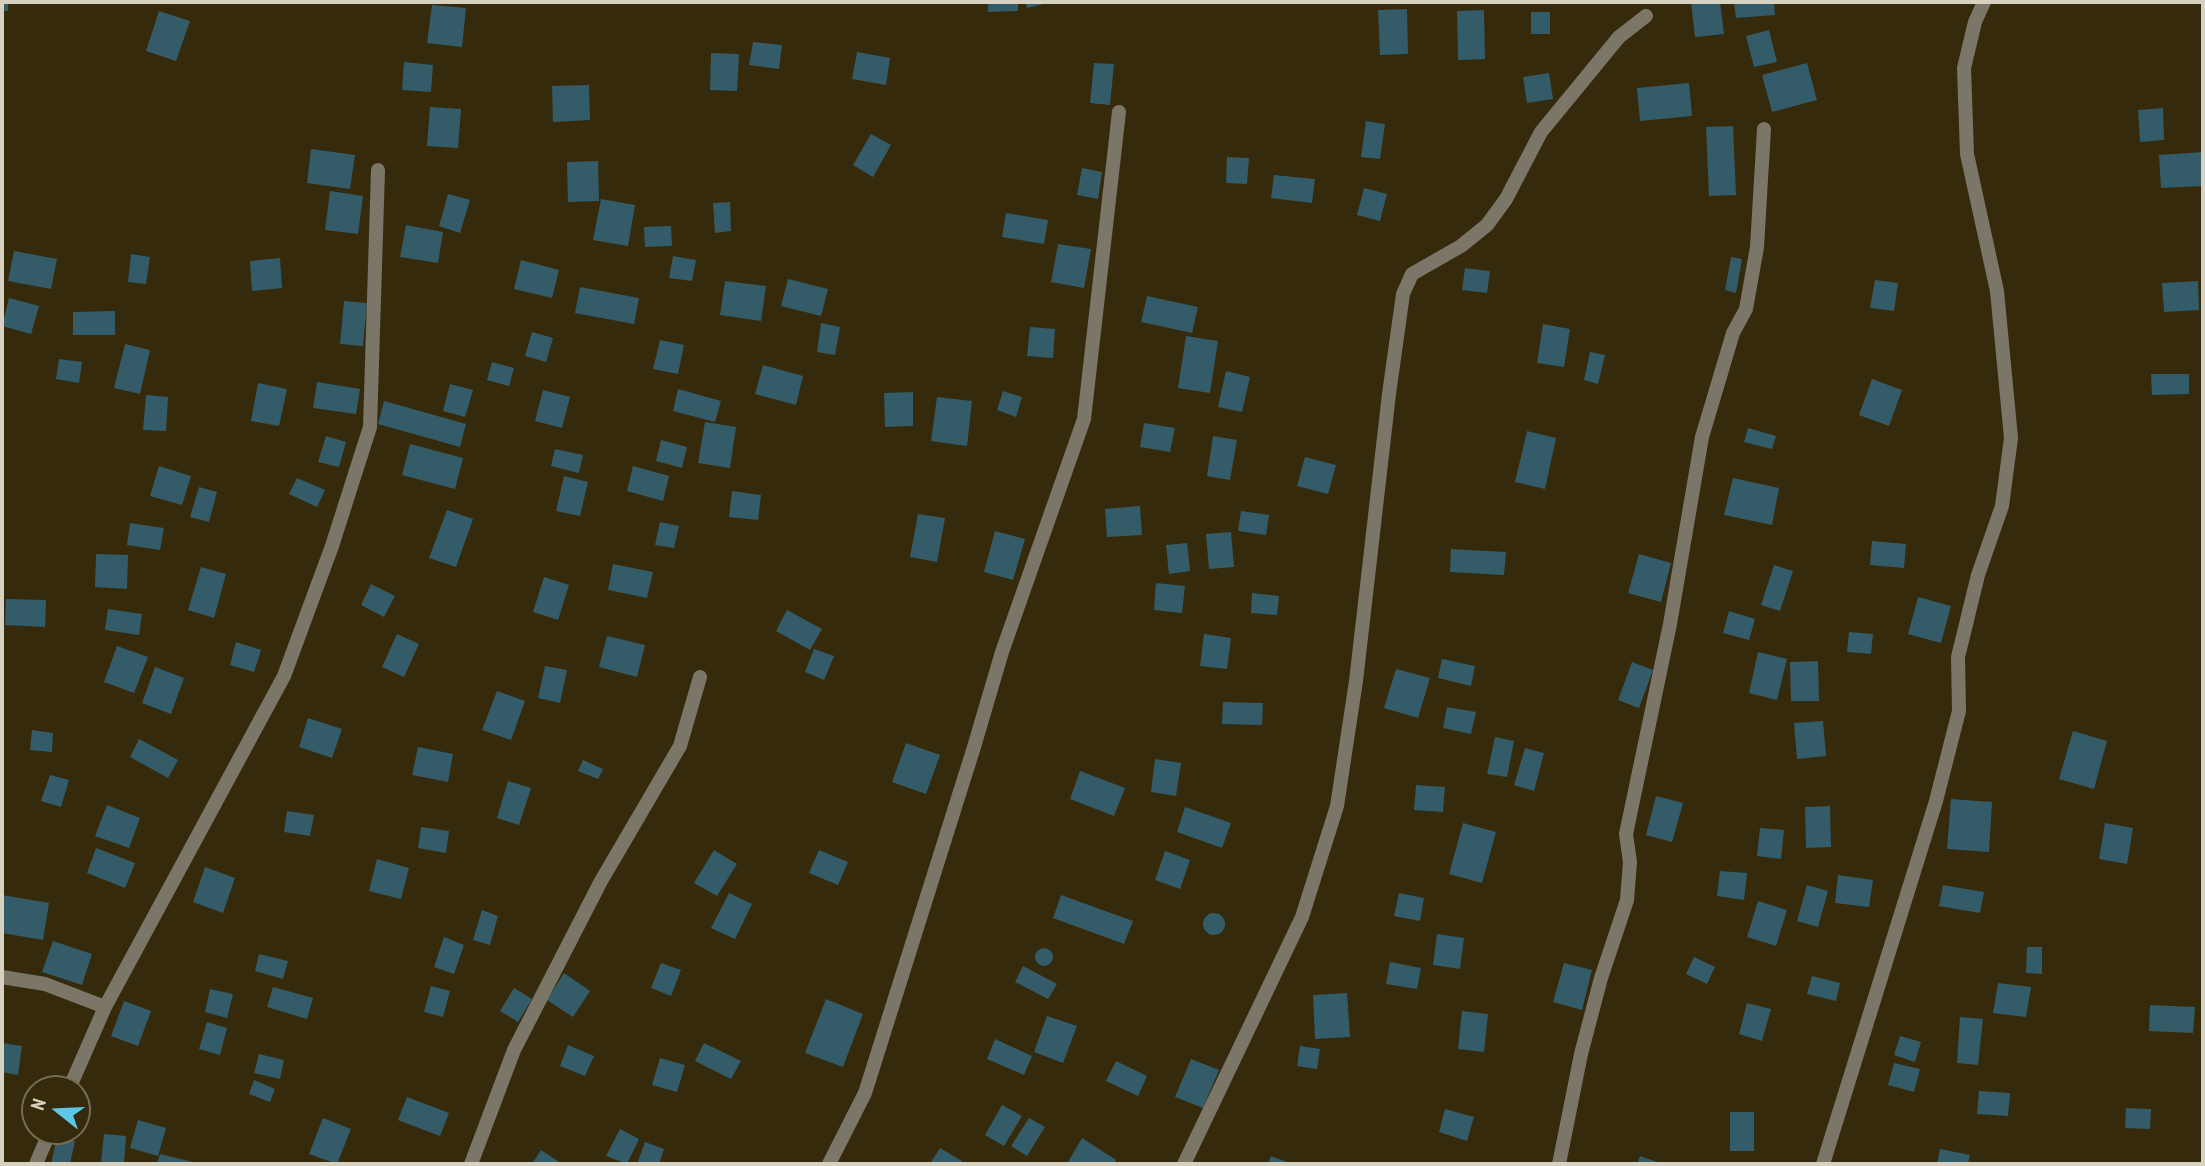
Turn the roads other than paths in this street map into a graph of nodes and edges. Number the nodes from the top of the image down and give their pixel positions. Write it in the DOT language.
graph roads {
  1 [pos="1984,2"];
  2 [pos="1646,16"];
  3 [pos="1119,112"];
  4 [pos="1764,129"];
  5 [pos="378,170"];
  6 [pos="700,677"];
  7 [pos="2,977"];
  8 [pos="105,1007"];
  9 [pos="75,1075"];
  10 [pos="44,1145"];
  11 [pos="36,1164"];
  12 [pos="471,1164"];
  13 [pos="829,1164"];
  14 [pos="1184,1164"];
  15 [pos="1559,1164"];
  16 [pos="1823,1164"];
  1 -- 16 [label="street"];
  2 -- 14 [label="street"];
  3 -- 13 [label="street"];
  4 -- 15 [label="street"];
  5 -- 8 [label="street"];
  6 -- 12 [label="street"];
  7 -- 8 [label="street"];
  8 -- 9 [label="street"];
  10 -- 11 [label="street"];
}
